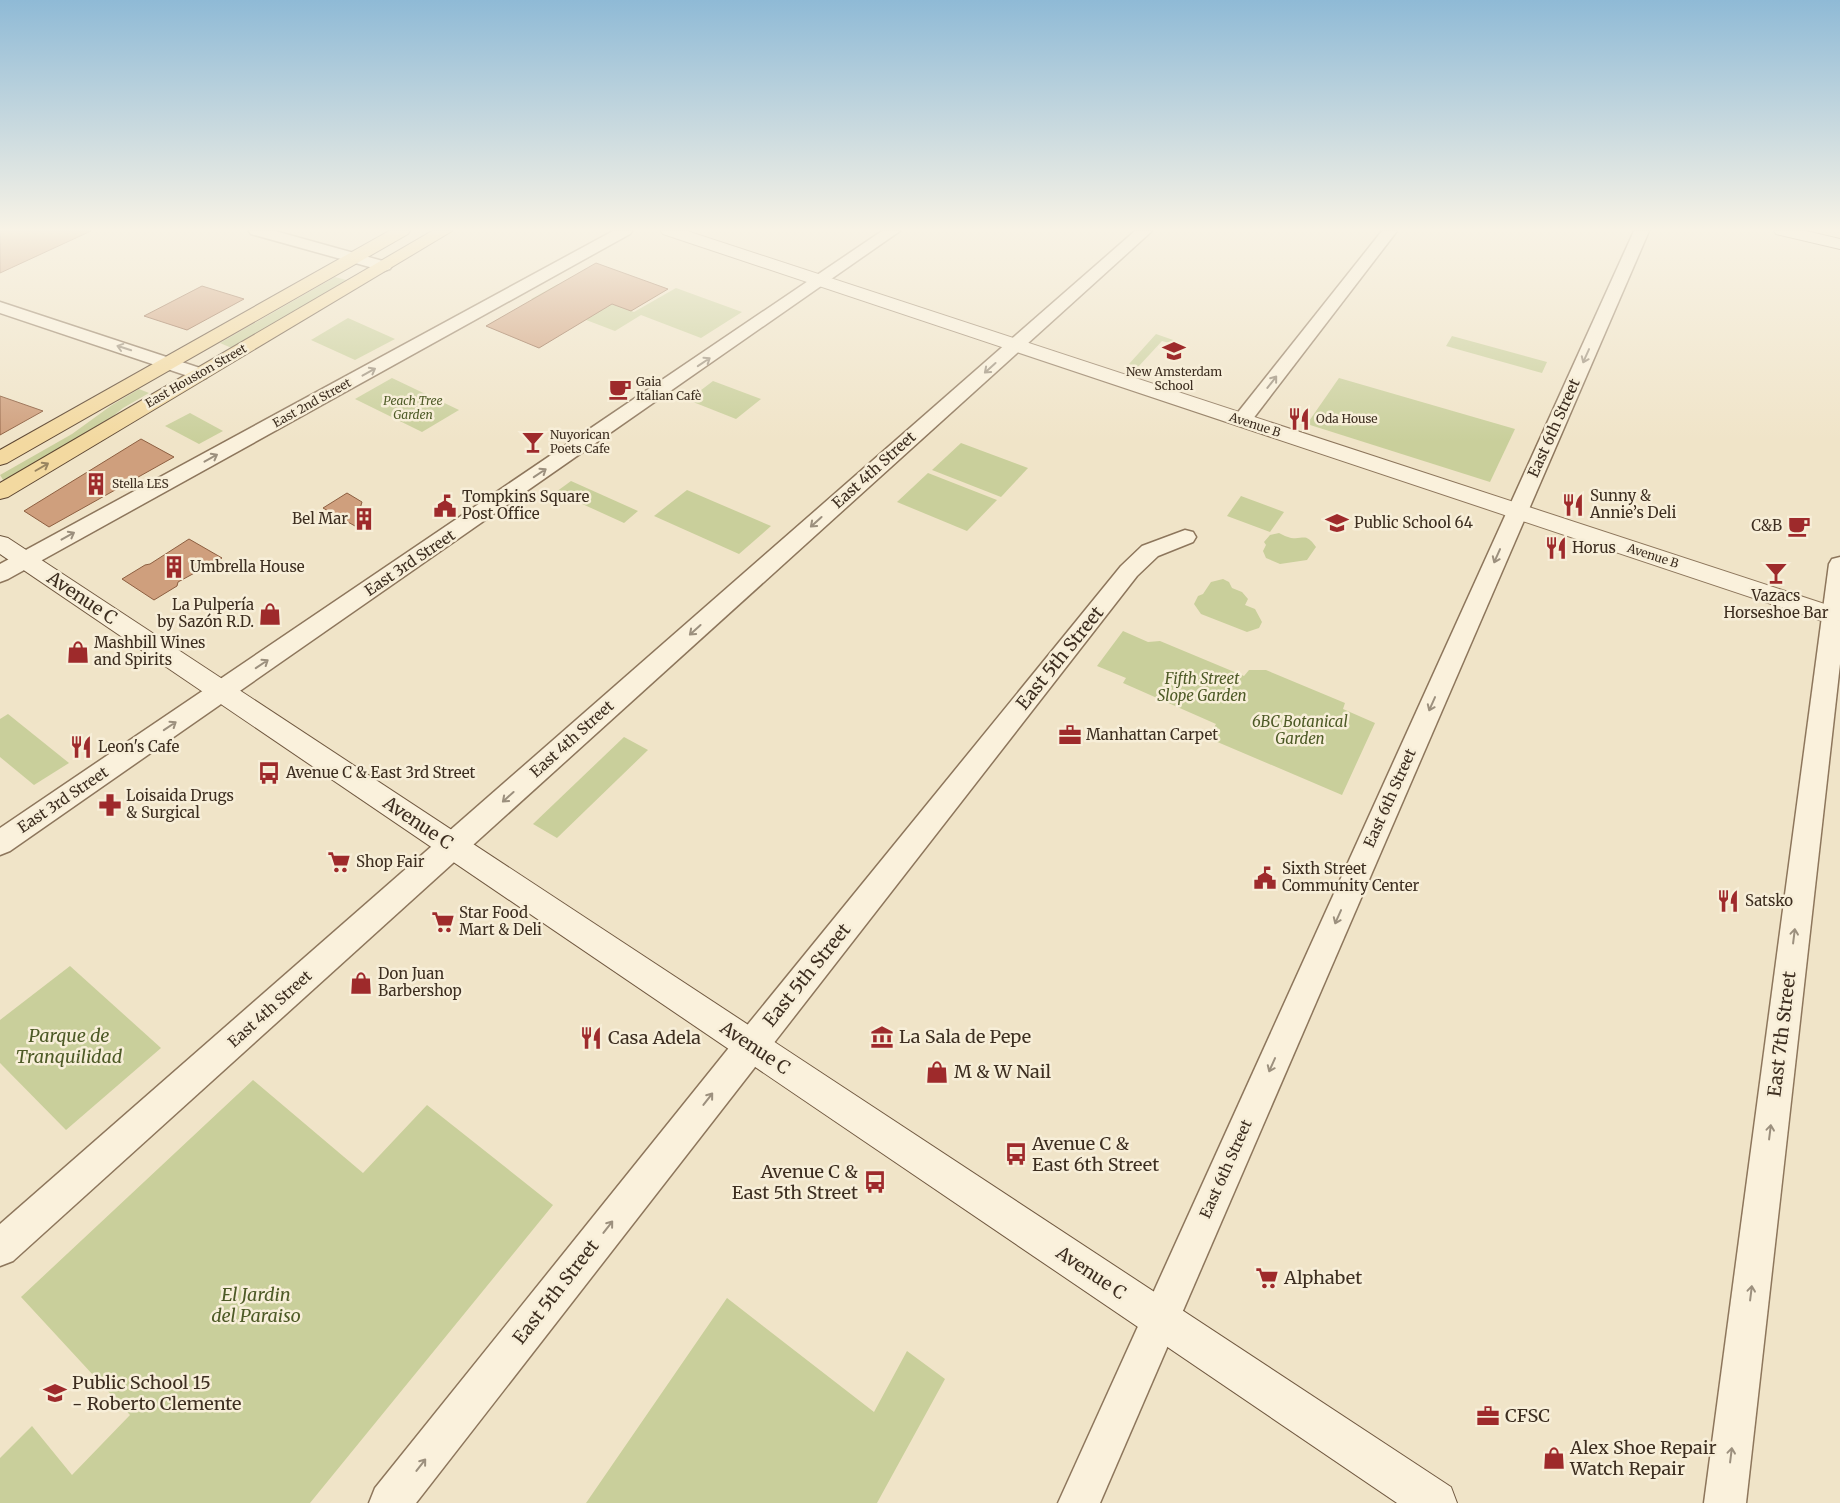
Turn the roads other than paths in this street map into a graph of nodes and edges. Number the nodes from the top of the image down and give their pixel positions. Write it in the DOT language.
graph roads {
  1 [pos="278,301"];
  2 [pos="324,301"];
  3 [pos="499,301"];
  4 [pos="792,301"];
  5 [pos="879,301"];
  6 [pos="1064,301"];
  7 [pos="1336,301"];
  8 [pos="1611,301"];
  9 [pos="0,307"];
  10 [pos="1014,345"];
  11 [pos="170,363"];
  12 [pos="200,374"];
  13 [pos="1242,420"];
  14 [pos="0,459"];
  15 [pos="0,492"];
  16 [pos="1517,511"];
  17 [pos="1185,537"];
  18 [pos="0,543"];
  19 [pos="25,560"];
  20 [pos="1840,564"];
  21 [pos="0,574"];
  22 [pos="1837,617"];
  23 [pos="222,691"];
  24 [pos="0,843"];
  25 [pos="452,846"];
  26 [pos="750,1045"];
  27 [pos="0,1248"];
  28 [pos="1160,1319"];
  29 [pos="390,1503"];
  30 [pos="1079,1503"];
  31 [pos="1435,1503"];
  32 [pos="1725,1503"];
  1 -- 11 [label="main road, East Houston Street"];
  2 -- 12 [label="main road, East Houston Street"];
  19 -- 3 [label="street, East 2nd Street, one-way"];
  23 -- 4 [label="street, East 3rd Street, one-way"];
  5 -- 10 [label="main road, Avenue B"];
  6 -- 10 [label="street, East 4th Street"];
  13 -- 7 [label="street, one-way"];
  8 -- 16 [label="street, East 6th Street, one-way"];
  11 -- 9 [label="street, one-way"];
  10 -- 13 [label="main road, Avenue B"];
  10 -- 25 [label="street, East 4th Street, one-way"];
  11 -- 12 [label="street"];
  11 -- 14 [label="main road, East Houston Street"];
  15 -- 12 [label="main road, East Houston Street, one-way"];
  13 -- 16 [label="main road, Avenue B"];
  16 -- 22 [label="main road, Avenue B"];
  16 -- 28 [label="street, East 6th Street, one-way"];
  17 -- 26 [label="street, East 5th Street"];
  18 -- 19 [label="main road, Avenue C"];
  19 -- 21 [label="street, East 2nd Street"];
  19 -- 23 [label="main road, Avenue C"];
  20 -- 22 [label="street, East 7th Street"];
  32 -- 22 [label="street, East 7th Street, one-way"];
  24 -- 23 [label="street, East 3rd Street, one-way"];
  23 -- 25 [label="main road, Avenue C"];
  25 -- 26 [label="main road, Avenue C"];
  25 -- 27 [label="street, East 4th Street"];
  26 -- 28 [label="main road, Avenue C"];
  29 -- 26 [label="street, East 5th Street, one-way"];
  28 -- 30 [label="street, East 6th Street"];
  28 -- 31 [label="main road, Avenue C"];
}
